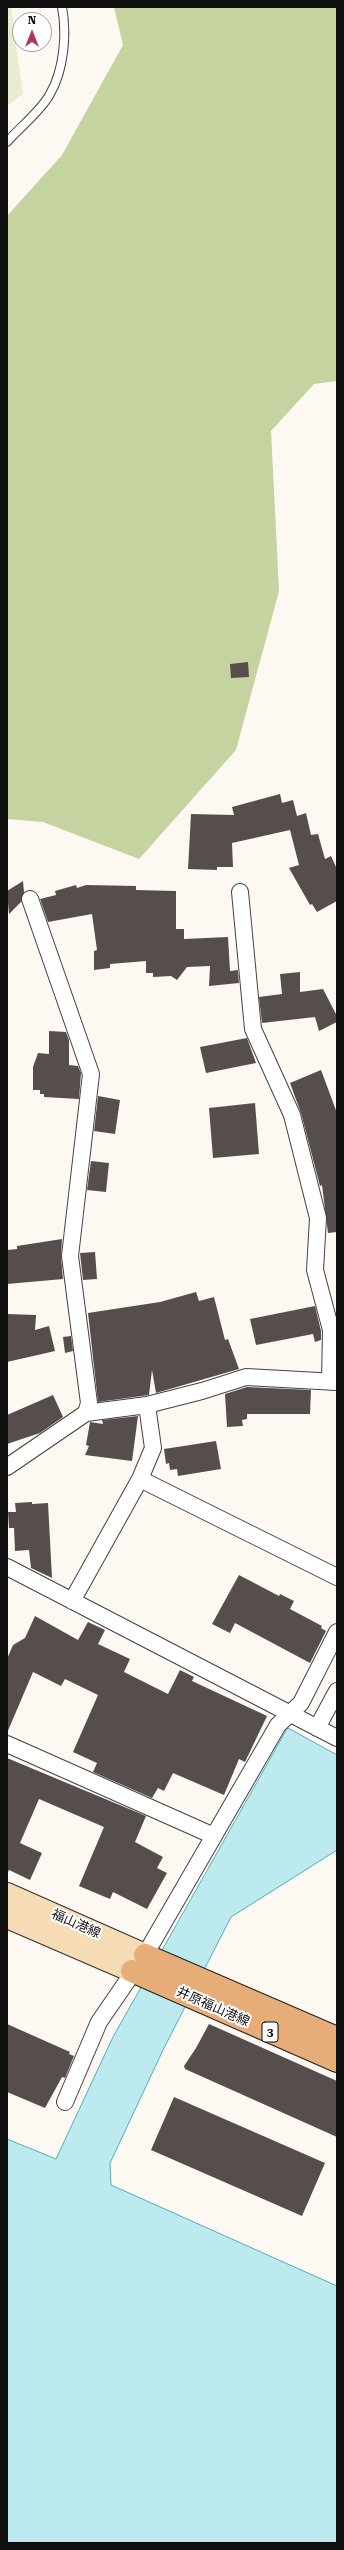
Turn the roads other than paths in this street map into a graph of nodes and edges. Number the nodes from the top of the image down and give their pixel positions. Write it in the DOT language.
graph roads {
  1 [pos="62,7"];
  2 [pos="7,142"];
  3 [pos="240,892"];
  4 [pos="30,899"];
  5 [pos="334,1382"];
  6 [pos="147,1405"];
  7 [pos="86,1413"];
  8 [pos="7,1467"];
  9 [pos="140,1479"];
  10 [pos="7,1567"];
  11 [pos="337,1577"];
  12 [pos="72,1602"];
  13 [pos="337,1632"];
  14 [pos="337,1691"];
  15 [pos="289,1713"];
  16 [pos="318,1728"];
  17 [pos="337,1738"];
  18 [pos="7,1744"];
  19 [pos="214,1836"];
  20 [pos="7,1894"];
  21 [pos="7,1917"];
  22 [pos="143,1965"];
  23 [pos="337,2038"];
  24 [pos="337,2060"];
  25 [pos="65,2102"];
  1 -- 2 [label="lane"];
  3 -- 5 [label="street"];
  4 -- 7 [label="street"];
  5 -- 6 [label="street"];
  6 -- 7 [label="street"];
  6 -- 9 [label="street"];
  7 -- 8 [label="street"];
  9 -- 11 [label="street"];
  9 -- 12 [label="street"];
  10 -- 12 [label="street"];
  12 -- 15 [label="street"];
  13 -- 15 [label="street"];
  14 -- 16 [label="street"];
  15 -- 16 [label="street"];
  15 -- 19 [label="street"];
  16 -- 17 [label="street"];
  18 -- 19 [label="street"];
  19 -- 22 [label="street"];
  20 -- 22 [label="main road, 福山港線"];
  21 -- 22 [label="main road, 福山港線"];
  22 -- 23 [label="main road, 井原福山港線 / 3"];
  22 -- 24 [label="main road, 井原福山港線 / 3"];
  22 -- 25 [label="street"];
}
